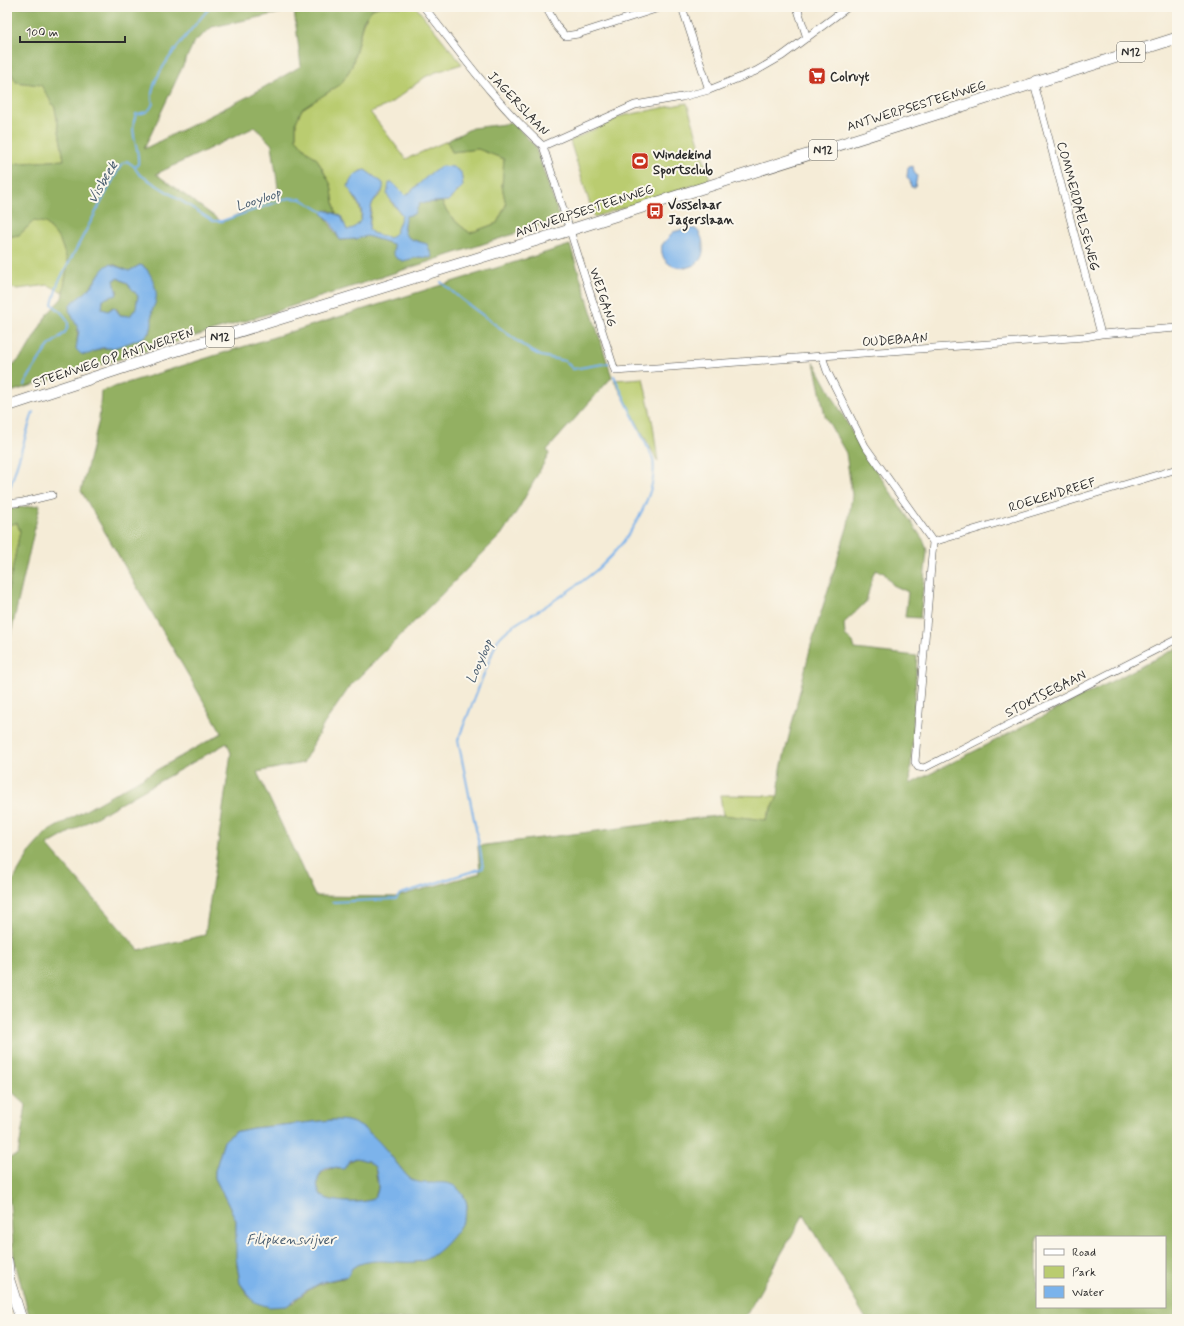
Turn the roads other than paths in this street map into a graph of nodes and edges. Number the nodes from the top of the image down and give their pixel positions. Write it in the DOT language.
graph roads {
  1 [pos="424,7"];
  2 [pos="546,7"];
  3 [pos="662,7"];
  4 [pos="682,7"];
  5 [pos="797,7"];
  6 [pos="848,7"];
  7 [pos="807,38"];
  8 [pos="1177,38"];
  9 [pos="1034,83"];
  10 [pos="709,90"];
  11 [pos="543,146"];
  12 [pos="570,230"];
  13 [pos="434,271"];
  14 [pos="1177,328"];
  15 [pos="1101,334"];
  16 [pos="822,356"];
  17 [pos="615,371"];
  18 [pos="7,406"];
  19 [pos="1177,469"];
  20 [pos="52,495"];
  21 [pos="7,504"];
  22 [pos="933,542"];
  23 [pos="1177,639"];
  24 [pos="7,1261"];
  25 [pos="8,1277"];
  26 [pos="21,1319"];
  1 -- 11 [label="street, JAGERSLAAN"];
  2 -- 3 [label="street"];
  4 -- 10 [label="street"];
  5 -- 7 [label="street"];
  6 -- 7 [label="street"];
  7 -- 10 [label="street"];
  8 -- 9 [label="main road, ANTWERPSESTEENWEG / N12"];
  9 -- 12 [label="main road, ANTWERPSESTEENWEG / N12"];
  9 -- 15 [label="street, COMMERDAELSEWEG"];
  10 -- 11 [label="street"];
  11 -- 12 [label="street, JAGERSLAAN"];
  12 -- 13 [label="main road, ANTWERPSESTEENWEG / N12"];
  12 -- 17 [label="street, WEIGANG"];
  13 -- 18 [label="main road, STEENWEG OP ANTWERPEN / N12"];
  14 -- 15 [label="street, OUDEBAAN"];
  15 -- 16 [label="street, OUDEBAAN"];
  16 -- 17 [label="street, OUDEBAAN"];
  16 -- 22 [label="street"];
  19 -- 22 [label="street, ROEKENDREEF"];
  20 -- 21 [label="street"];
  22 -- 23 [label="street, STOKTSEBAAN"];
  24 -- 25 [label="main road"];
  25 -- 26 [label="main road"];
}
